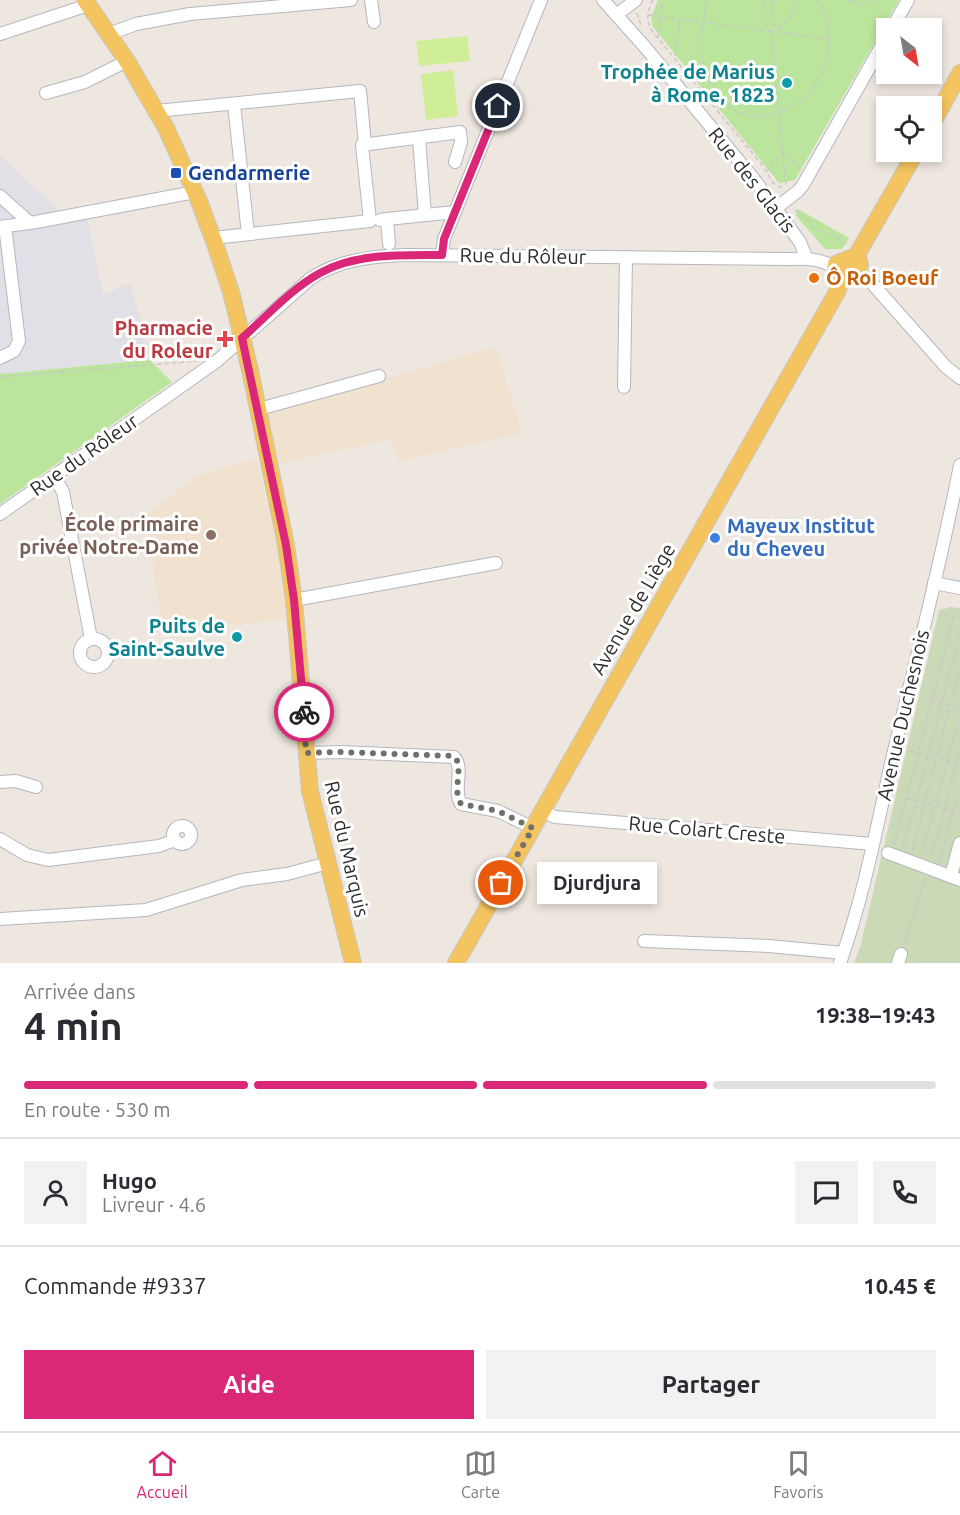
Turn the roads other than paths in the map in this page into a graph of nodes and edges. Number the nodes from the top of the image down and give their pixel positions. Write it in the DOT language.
graph roads {
  1 [pos="351,0"];
  2 [pos="371,0"];
  3 [pos="541,0"];
  4 [pos="603,0"];
  5 [pos="636,0"];
  6 [pos="908,0"];
  7 [pos="87,2"];
  8 [pos="616,15"];
  9 [pos="898,18"];
  10 [pos="374,22"];
  11 [pos="0,34"];
  12 [pos="109,34"];
  13 [pos="876,56"];
  14 [pos="127,61"];
  15 [pos="960,73"];
  16 [pos="46,93"];
  17 [pos="234,104"];
  18 [pos="942,106"];
  19 [pos="156,111"];
  20 [pos="419,139"];
  21 [pos="366,144"];
  22 [pos="455,162"];
  23 [pos="910,162"];
  24 [pos="195,192"];
  25 [pos="0,196"];
  26 [pos="775,209"];
  27 [pos="455,212"];
  28 [pos="425,215"];
  29 [pos="387,219"];
  30 [pos="370,221"];
  31 [pos="30,223"];
  32 [pos="2,226"];
  33 [pos="248,234"];
  34 [pos="213,238"];
  35 [pos="389,244"];
  36 [pos="442,255"];
  37 [pos="626,257"];
  38 [pos="806,257"];
  39 [pos="848,263"];
  40 [pos="242,338"];
  41 [pos="0,358"];
  42 [pos="379,376"];
  43 [pos="960,378"];
  44 [pos="624,387"];
  45 [pos="259,409"];
  46 [pos="960,465"];
  47 [pos="54,476"];
  48 [pos="0,514"];
  49 [pos="496,563"];
  50 [pos="934,583"];
  51 [pos="960,588"];
  52 [pos="294,600"];
  53 [pos="91,639"];
  54 [pos="306,753"];
  55 [pos="0,782"];
  56 [pos="36,788"];
  57 [pos="542,811"];
  58 [pos="533,828"];
  59 [pos="0,839"];
  60 [pos="175,840"];
  61 [pos="960,843"];
  62 [pos="873,844"];
  63 [pos="910,861"];
  64 [pos="328,863"];
  65 [pos="956,878"];
  66 [pos="0,919"];
  67 [pos="644,941"];
  68 [pos="842,958"];
  69 [pos="353,963"];
  70 [pos="456,963"];
  1 -- 12 [label="street"];
  2 -- 10 [label="street"];
  3 -- 27 [label="street"];
  4 -- 8 [label="street, Rue des Glacis"];
  5 -- 8 [label="street"];
  6 -- 9 [label="street"];
  7 -- 11 [label="street"];
  7 -- 12 [label="main road, Rue du Marquis"];
  8 -- 26 [label="street, Rue des Glacis"];
  12 -- 14 [label="main road, Rue du Marquis"];
  13 -- 26 [label="street"];
  14 -- 16 [label="street"];
  14 -- 19 [label="main road, Rue du Marquis"];
  15 -- 18 [label="main road"];
  17 -- 19 [label="street"];
  17 -- 21 [label="street"];
  17 -- 33 [label="street"];
  19 -- 24 [label="main road, Rue du Marquis"];
  20 -- 21 [label="street"];
  20 -- 22 [label="street"];
  20 -- 28 [label="street"];
  21 -- 30 [label="street"];
  23 -- 39 [label="main road, Avenue de Liège"];
  24 -- 31 [label="street"];
  24 -- 34 [label="main road, Rue du Marquis"];
  25 -- 31 [label="street"];
  26 -- 38 [label="street, Rue des Glacis"];
  27 -- 28 [label="street"];
  27 -- 36 [label="street"];
  28 -- 29 [label="street"];
  29 -- 30 [label="street"];
  29 -- 35 [label="street"];
  30 -- 33 [label="street"];
  31 -- 32 [label="street"];
  32 -- 41 [label="street"];
  33 -- 34 [label="street"];
  34 -- 40 [label="main road, Rue du Marquis"];
  36 -- 37 [label="street, Rue du Rôleur"];
  36 -- 40 [label="street, Rue du Rôleur"];
  37 -- 38 [label="street, Rue du Rôleur"];
  37 -- 44 [label="street"];
  38 -- 39 [label="street"];
  39 -- 43 [label="street"];
  39 -- 57 [label="main road, Avenue de Liège"];
  40 -- 45 [label="main road, Rue du Marquis"];
  40 -- 47 [label="street, Rue du Rôleur"];
  42 -- 45 [label="street"];
  45 -- 52 [label="main road, Rue du Marquis"];
  46 -- 50 [label="street, Avenue Duchesnois"];
  47 -- 48 [label="street, Rue du Rôleur"];
  47 -- 53 [label="street"];
  49 -- 52 [label="street"];
  50 -- 51 [label="street"];
  50 -- 62 [label="street, Avenue Duchesnois"];
  52 -- 54 [label="main road, Rue du Marquis"];
  54 -- 58 [label="street"];
  54 -- 64 [label="main road, Rue du Marquis"];
  55 -- 56 [label="street"];
  57 -- 58 [label="main road, Avenue de Liège"];
  57 -- 62 [label="street, Rue Colart Creste"];
  58 -- 70 [label="main road, Avenue de Liège"];
  59 -- 60 [label="street"];
  61 -- 65 [label="street"];
  62 -- 68 [label="street, Avenue Duchesnois"];
  63 -- 65 [label="street"];
  64 -- 66 [label="street"];
  64 -- 69 [label="main road, Rue du Marquis"];
  67 -- 68 [label="street"];
}
